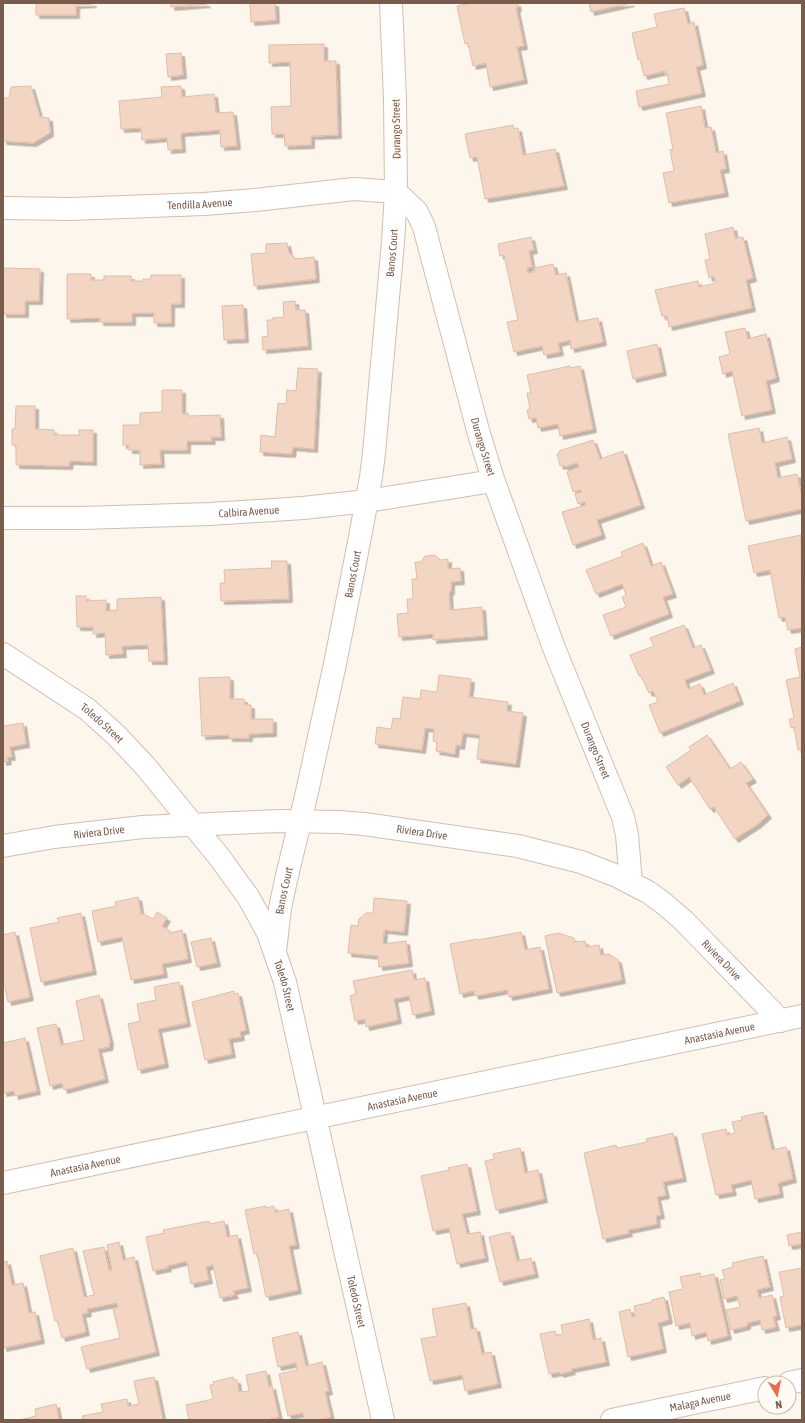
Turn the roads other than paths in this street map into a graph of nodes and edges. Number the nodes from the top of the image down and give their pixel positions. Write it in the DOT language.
graph roads {
  1 [pos="391,3"];
  2 [pos="396,192"];
  3 [pos="3,208"];
  4 [pos="494,481"];
  5 [pos="367,501"];
  6 [pos="3,518"];
  7 [pos="3,654"];
  8 [pos="300,821"];
  9 [pos="192,824"];
  10 [pos="3,846"];
  11 [pos="631,883"];
  12 [pos="275,951"];
  13 [pos="792,1018"];
  14 [pos="315,1118"];
  15 [pos="3,1183"];
  16 [pos="757,1390"];
  17 [pos="383,1420"];
  18 [pos="612,1420"];
  1 -- 2 [label="street, Durango Street"];
  2 -- 3 [label="street, Tendilla Avenue"];
  2 -- 4 [label="street, Durango Street"];
  2 -- 5 [label="street, Banos Court"];
  4 -- 5 [label="street, Calbira Avenue"];
  4 -- 11 [label="street, Durango Street"];
  5 -- 6 [label="street, Calbira Avenue"];
  5 -- 8 [label="street, Banos Court"];
  7 -- 9 [label="street, Toledo Street"];
  8 -- 9 [label="street, Riviera Drive"];
  8 -- 11 [label="street, Riviera Drive"];
  8 -- 12 [label="street, Banos Court"];
  9 -- 10 [label="street, Riviera Drive"];
  9 -- 12 [label="street, Toledo Street"];
  11 -- 13 [label="street, Riviera Drive"];
  12 -- 14 [label="street, Toledo Street"];
  13 -- 14 [label="street, Anastasia Avenue"];
  14 -- 15 [label="street, Anastasia Avenue"];
  14 -- 17 [label="street, Toledo Street"];
  16 -- 18 [label="street, Malaga Avenue"];
}
